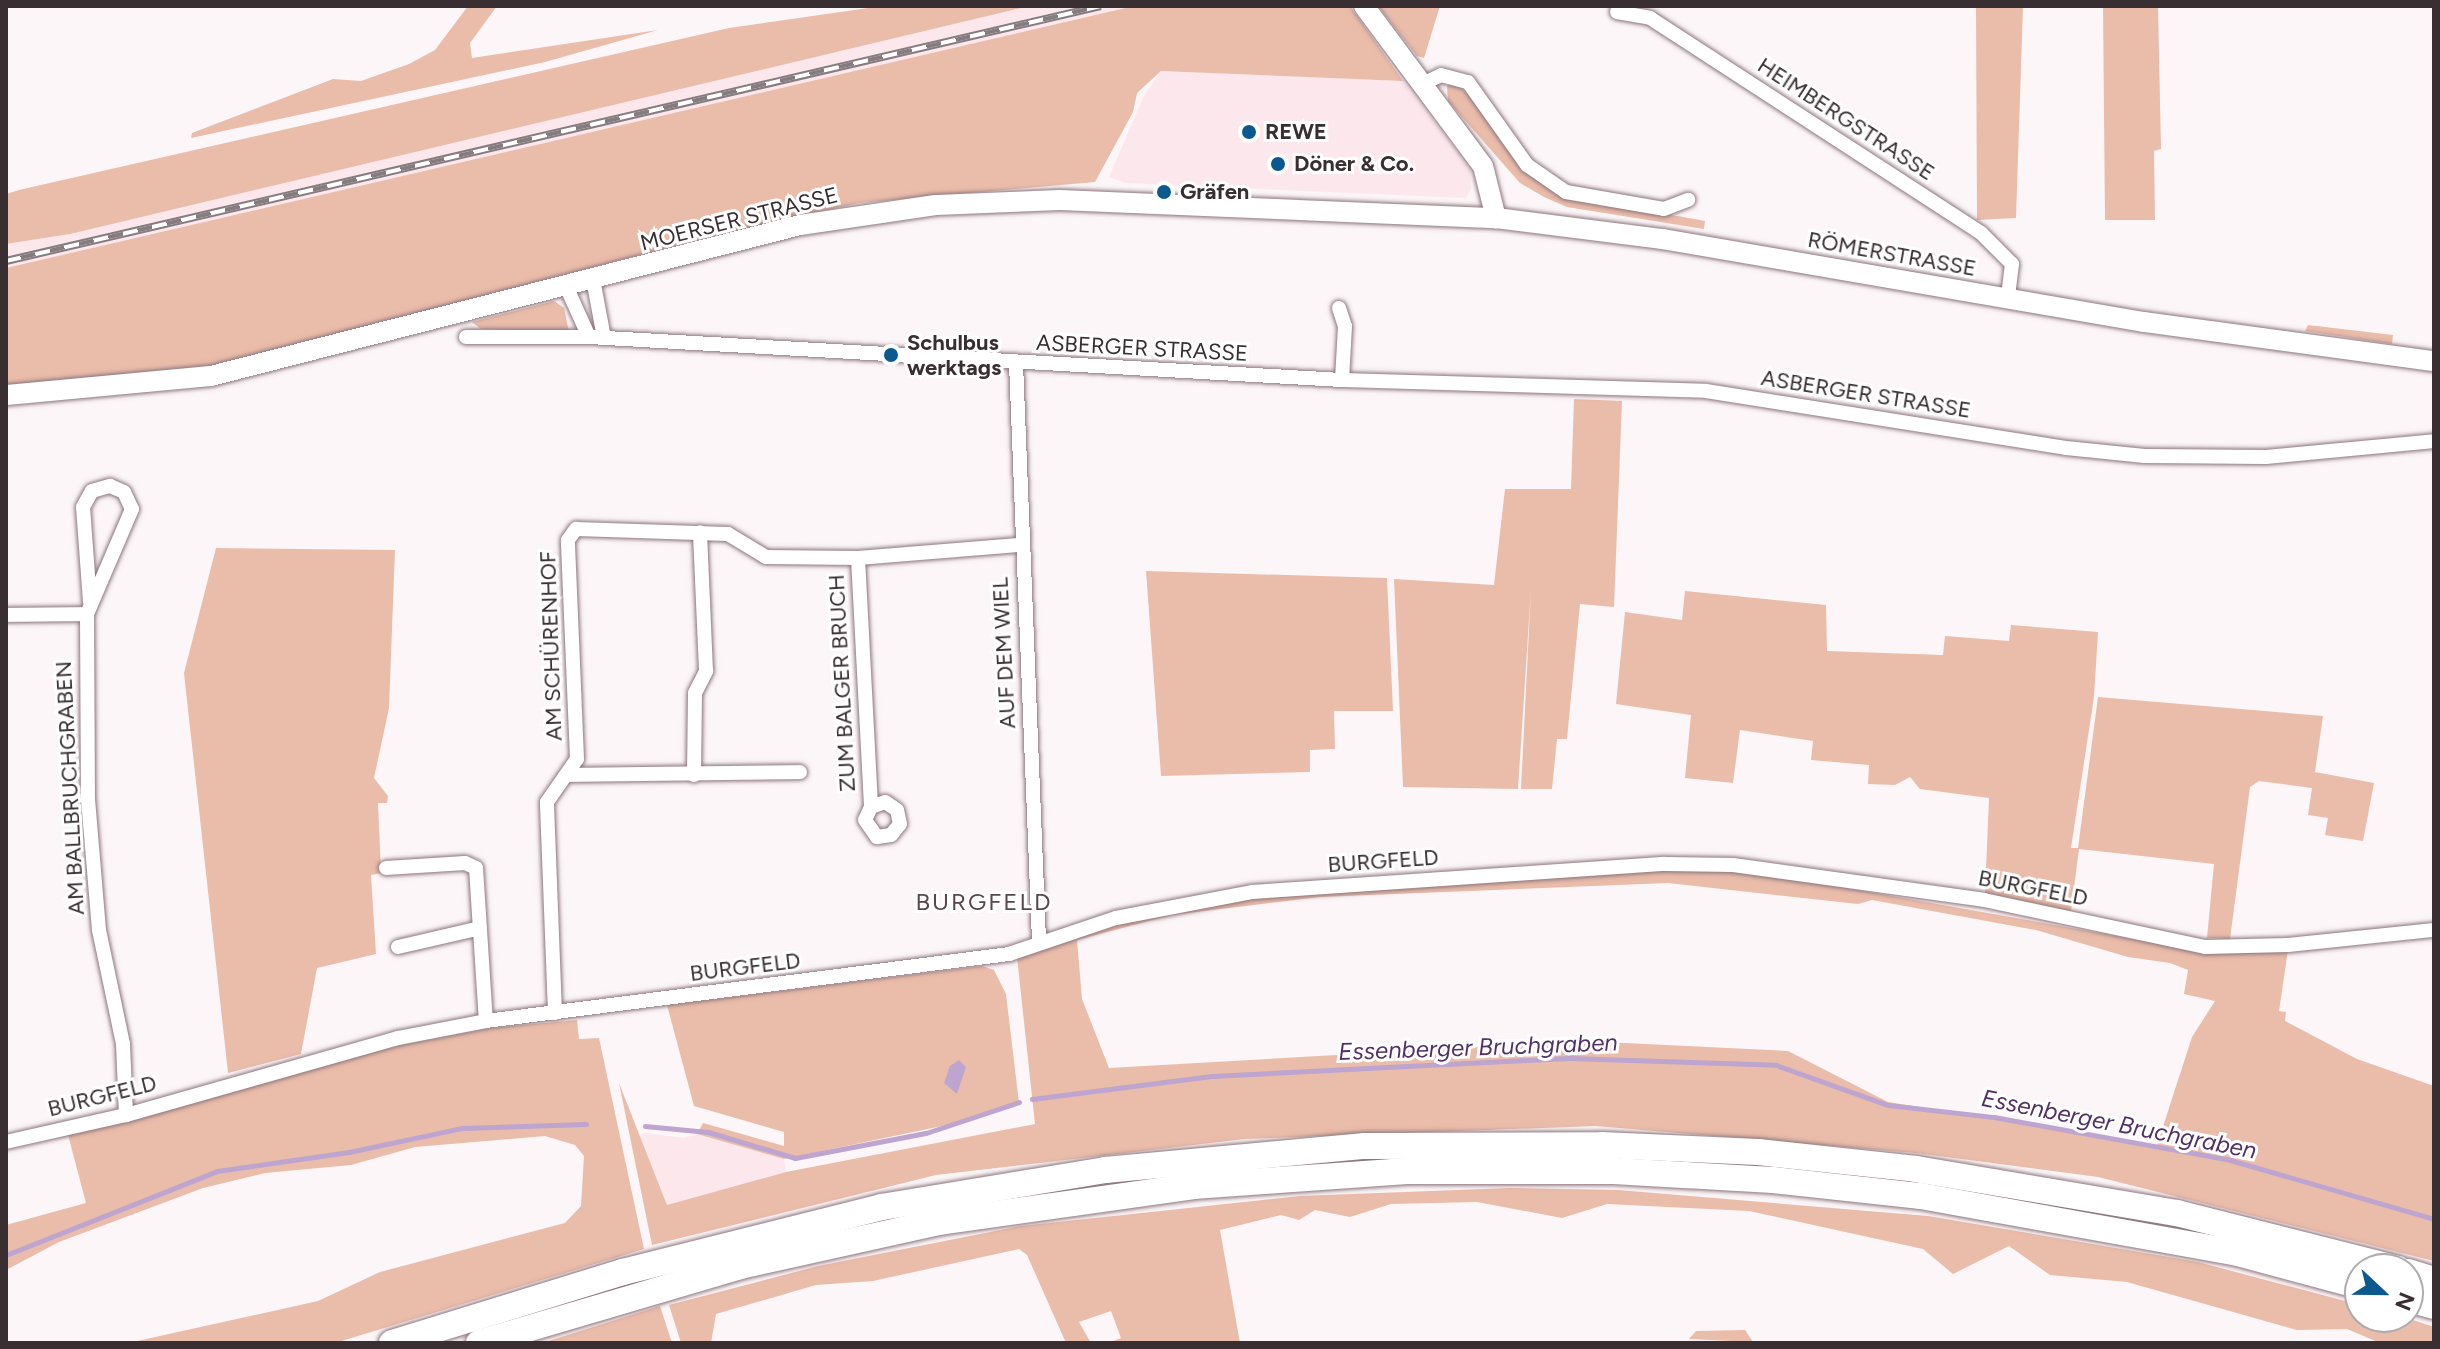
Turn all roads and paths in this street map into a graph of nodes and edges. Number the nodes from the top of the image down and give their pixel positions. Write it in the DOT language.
graph roads {
  1 [pos="1364,6"];
  2 [pos="1617,12"];
  3 [pos="1420,85"];
  4 [pos="1688,200"];
  5 [pos="1496,218"];
  6 [pos="593,279"];
  7 [pos="566,286"];
  8 [pos="2008,298"];
  9 [pos="1339,308"];
  10 [pos="466,337"];
  11 [pos="589,337"];
  12 [pos="604,338"];
  13 [pos="2434,361"];
  14 [pos="1016,363"];
  15 [pos="1342,380"];
  16 [pos="6,395"];
  17 [pos="2434,441"];
  18 [pos="700,532"];
  19 [pos="1021,545"];
  20 [pos="858,558"];
  21 [pos="88,608"];
  22 [pos="6,615"];
  23 [pos="800,772"];
  24 [pos="569,775"];
  25 [pos="694,775"];
  26 [pos="871,807"];
  27 [pos="386,868"];
  28 [pos="480,928"];
  29 [pos="2434,930"];
  30 [pos="1039,941"];
  31 [pos="398,947"];
  32 [pos="555,1013"];
  33 [pos="486,1021"];
  34 [pos="126,1115"];
  35 [pos="6,1142"];
  36 [pos="2344,1255"];
  37 [pos="2344,1282"];
  38 [pos="392,1343"];
  39 [pos="479,1343"];
  1 -- 3 [label="street"];
  2 -- 8 [label="street, HEIMBERGSTRASSE"];
  3 -- 4 [label="street"];
  3 -- 5 [label="street"];
  5 -- 6 [label="street, MOERSER STRASSE"];
  5 -- 8 [label="street, RÖMERSTRASSE"];
  6 -- 7 [label="street, MOERSER STRASSE"];
  6 -- 12 [label="street"];
  7 -- 11 [label="street"];
  7 -- 16 [label="street, MOERSER STRASSE"];
  8 -- 13 [label="street, RÖMERSTRASSE"];
  9 -- 15 [label="street"];
  10 -- 11 [label="street, ASBERGER STRASSE"];
  11 -- 12 [label="street, ASBERGER STRASSE"];
  12 -- 14 [label="street, ASBERGER STRASSE"];
  14 -- 15 [label="street, ASBERGER STRASSE"];
  14 -- 19 [label="street, AUF DEM WIEL"];
  15 -- 17 [label="street, ASBERGER STRASSE"];
  18 -- 20 [label="street, AM SCHÜRENHOF"];
  18 -- 24 [label="street, AM SCHÜRENHOF"];
  18 -- 25 [label="street"];
  19 -- 20 [label="street, AM SCHÜRENHOF"];
  19 -- 30 [label="street, AUF DEM WIEL"];
  20 -- 26 [label="street, ZUM BALGER BRUCH"];
  21 -- 21 [label="street, AM BALLBRUCHGRABEN"];
  21 -- 22 [label="street"];
  21 -- 34 [label="street, AM BALLBRUCHGRABEN"];
  23 -- 25 [label="street"];
  24 -- 25 [label="street"];
  24 -- 32 [label="street, AM SCHÜRENHOF"];
  27 -- 28 [label="street"];
  28 -- 31 [label="street"];
  28 -- 33 [label="street"];
  29 -- 30 [label="street, BURGFELD"];
  30 -- 32 [label="street, BURGFELD"];
  32 -- 33 [label="street, BURGFELD"];
  33 -- 34 [label="street, BURGFELD"];
  34 -- 35 [label="street, BURGFELD"];
  36 -- 38 [label="highway"];
  37 -- 39 [label="highway"];
}
